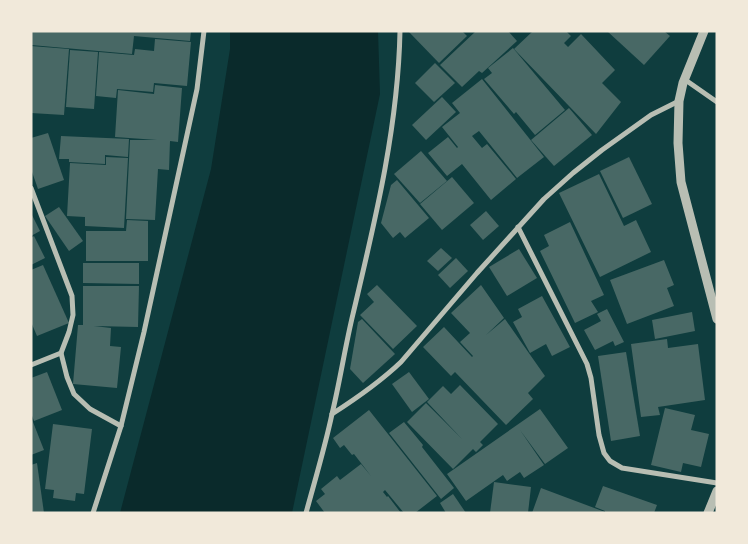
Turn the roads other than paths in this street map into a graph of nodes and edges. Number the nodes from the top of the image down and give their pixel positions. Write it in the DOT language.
graph roads {
  1 [pos="204,31"];
  2 [pos="400,31"];
  3 [pos="704,31"];
  4 [pos="684,79"];
  5 [pos="679,101"];
  6 [pos="717,102"];
  7 [pos="31,188"];
  8 [pos="518,228"];
  9 [pos="717,319"];
  10 [pos="61,353"];
  11 [pos="31,365"];
  12 [pos="332,414"];
  13 [pos="121,426"];
  14 [pos="717,483"];
  15 [pos="717,491"];
  16 [pos="93,513"];
  17 [pos="306,513"];
  18 [pos="708,513"];
  1 -- 13 [label="street"];
  2 -- 12 [label="street"];
  3 -- 4 [label="street"];
  4 -- 5 [label="street"];
  4 -- 6 [label="street"];
  5 -- 8 [label="street"];
  5 -- 9 [label="street"];
  7 -- 10 [label="street"];
  8 -- 12 [label="street"];
  8 -- 14 [label="street"];
  10 -- 11 [label="street"];
  10 -- 13 [label="street"];
  12 -- 17 [label="street"];
  13 -- 16 [label="street"];
  15 -- 18 [label="street"];
}
